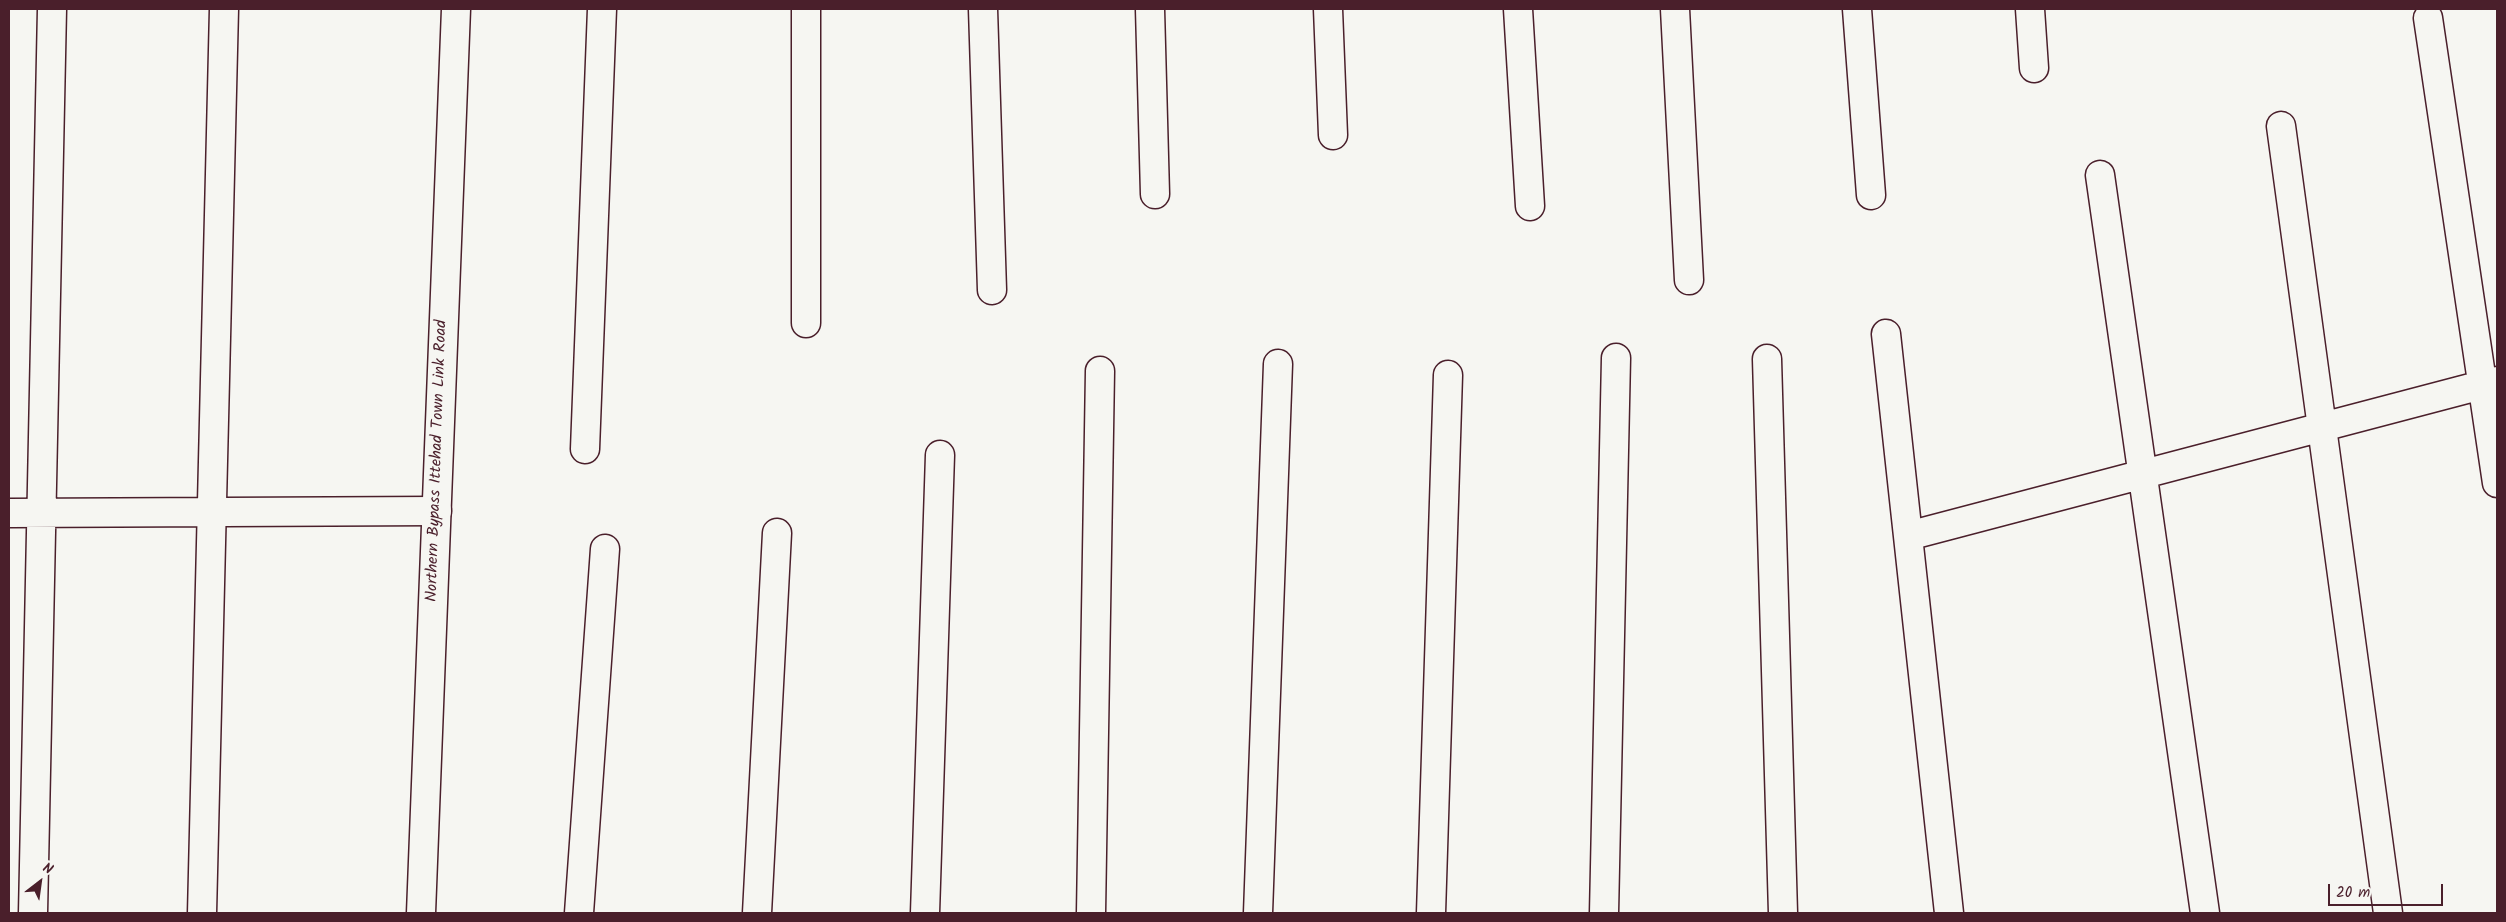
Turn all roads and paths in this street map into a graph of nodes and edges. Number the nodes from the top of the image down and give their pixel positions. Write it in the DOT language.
graph roads {
  1 [pos="52,9"];
  2 [pos="224,9"];
  3 [pos="456,9"];
  4 [pos="602,9"];
  5 [pos="806,9"];
  6 [pos="983,9"];
  7 [pos="1150,9"];
  8 [pos="1328,9"];
  9 [pos="1518,9"];
  10 [pos="1675,9"];
  11 [pos="1857,9"];
  12 [pos="2030,9"];
  13 [pos="2428,18"];
  14 [pos="2034,68"];
  15 [pos="2281,126"];
  16 [pos="1333,135"];
  17 [pos="2100,175"];
  18 [pos="1155,194"];
  19 [pos="1871,195"];
  20 [pos="1530,206"];
  21 [pos="1689,280"];
  22 [pos="992,290"];
  23 [pos="806,323"];
  24 [pos="1886,334"];
  25 [pos="1616,358"];
  26 [pos="1767,359"];
  27 [pos="1278,364"];
  28 [pos="1100,372"];
  29 [pos="1448,376"];
  30 [pos="2490,383"];
  31 [pos="2323,427"];
  32 [pos="586,450"];
  33 [pos="940,455"];
  34 [pos="2143,475"];
  35 [pos="2497,483"];
  36 [pos="436,511"];
  37 [pos="212,512"];
  38 [pos="9,513"];
  39 [pos="41,513"];
  40 [pos="777,533"];
  41 [pos="1908,536"];
  42 [pos="606,549"];
  43 [pos="32,913"];
  44 [pos="202,913"];
  45 [pos="421,913"];
  46 [pos="579,913"];
  47 [pos="757,913"];
  48 [pos="925,913"];
  49 [pos="1090,913"];
  50 [pos="1258,913"];
  51 [pos="1431,913"];
  52 [pos="1604,913"];
  53 [pos="1783,913"];
  54 [pos="1949,913"];
  55 [pos="2205,913"];
  56 [pos="2388,913"];
  1 -- 39 [label="street"];
  2 -- 37 [label="street"];
  3 -- 36 [label="street, Northern Bypass Ittehad Town Link Road"];
  4 -- 32 [label="street"];
  5 -- 23 [label="street"];
  6 -- 22 [label="street"];
  7 -- 18 [label="street"];
  8 -- 16 [label="street"];
  9 -- 20 [label="street"];
  10 -- 21 [label="street"];
  11 -- 19 [label="street"];
  12 -- 14 [label="street"];
  13 -- 30 [label="street"];
  15 -- 31 [label="street"];
  17 -- 34 [label="street"];
  24 -- 41 [label="street"];
  25 -- 52 [label="street"];
  26 -- 53 [label="street"];
  27 -- 50 [label="street"];
  28 -- 49 [label="street"];
  29 -- 51 [label="street"];
  30 -- 31 [label="street"];
  30 -- 35 [label="street"];
  31 -- 34 [label="street"];
  31 -- 56 [label="street"];
  33 -- 48 [label="street"];
  34 -- 41 [label="street"];
  34 -- 55 [label="street"];
  36 -- 37 [label="street"];
  36 -- 45 [label="street, Northern Bypass Ittehad Town Link Road"];
  37 -- 39 [label="street"];
  37 -- 44 [label="street"];
  38 -- 39 [label="street"];
  39 -- 43 [label="street"];
  40 -- 47 [label="street"];
  41 -- 54 [label="street"];
  42 -- 46 [label="street"];
}
